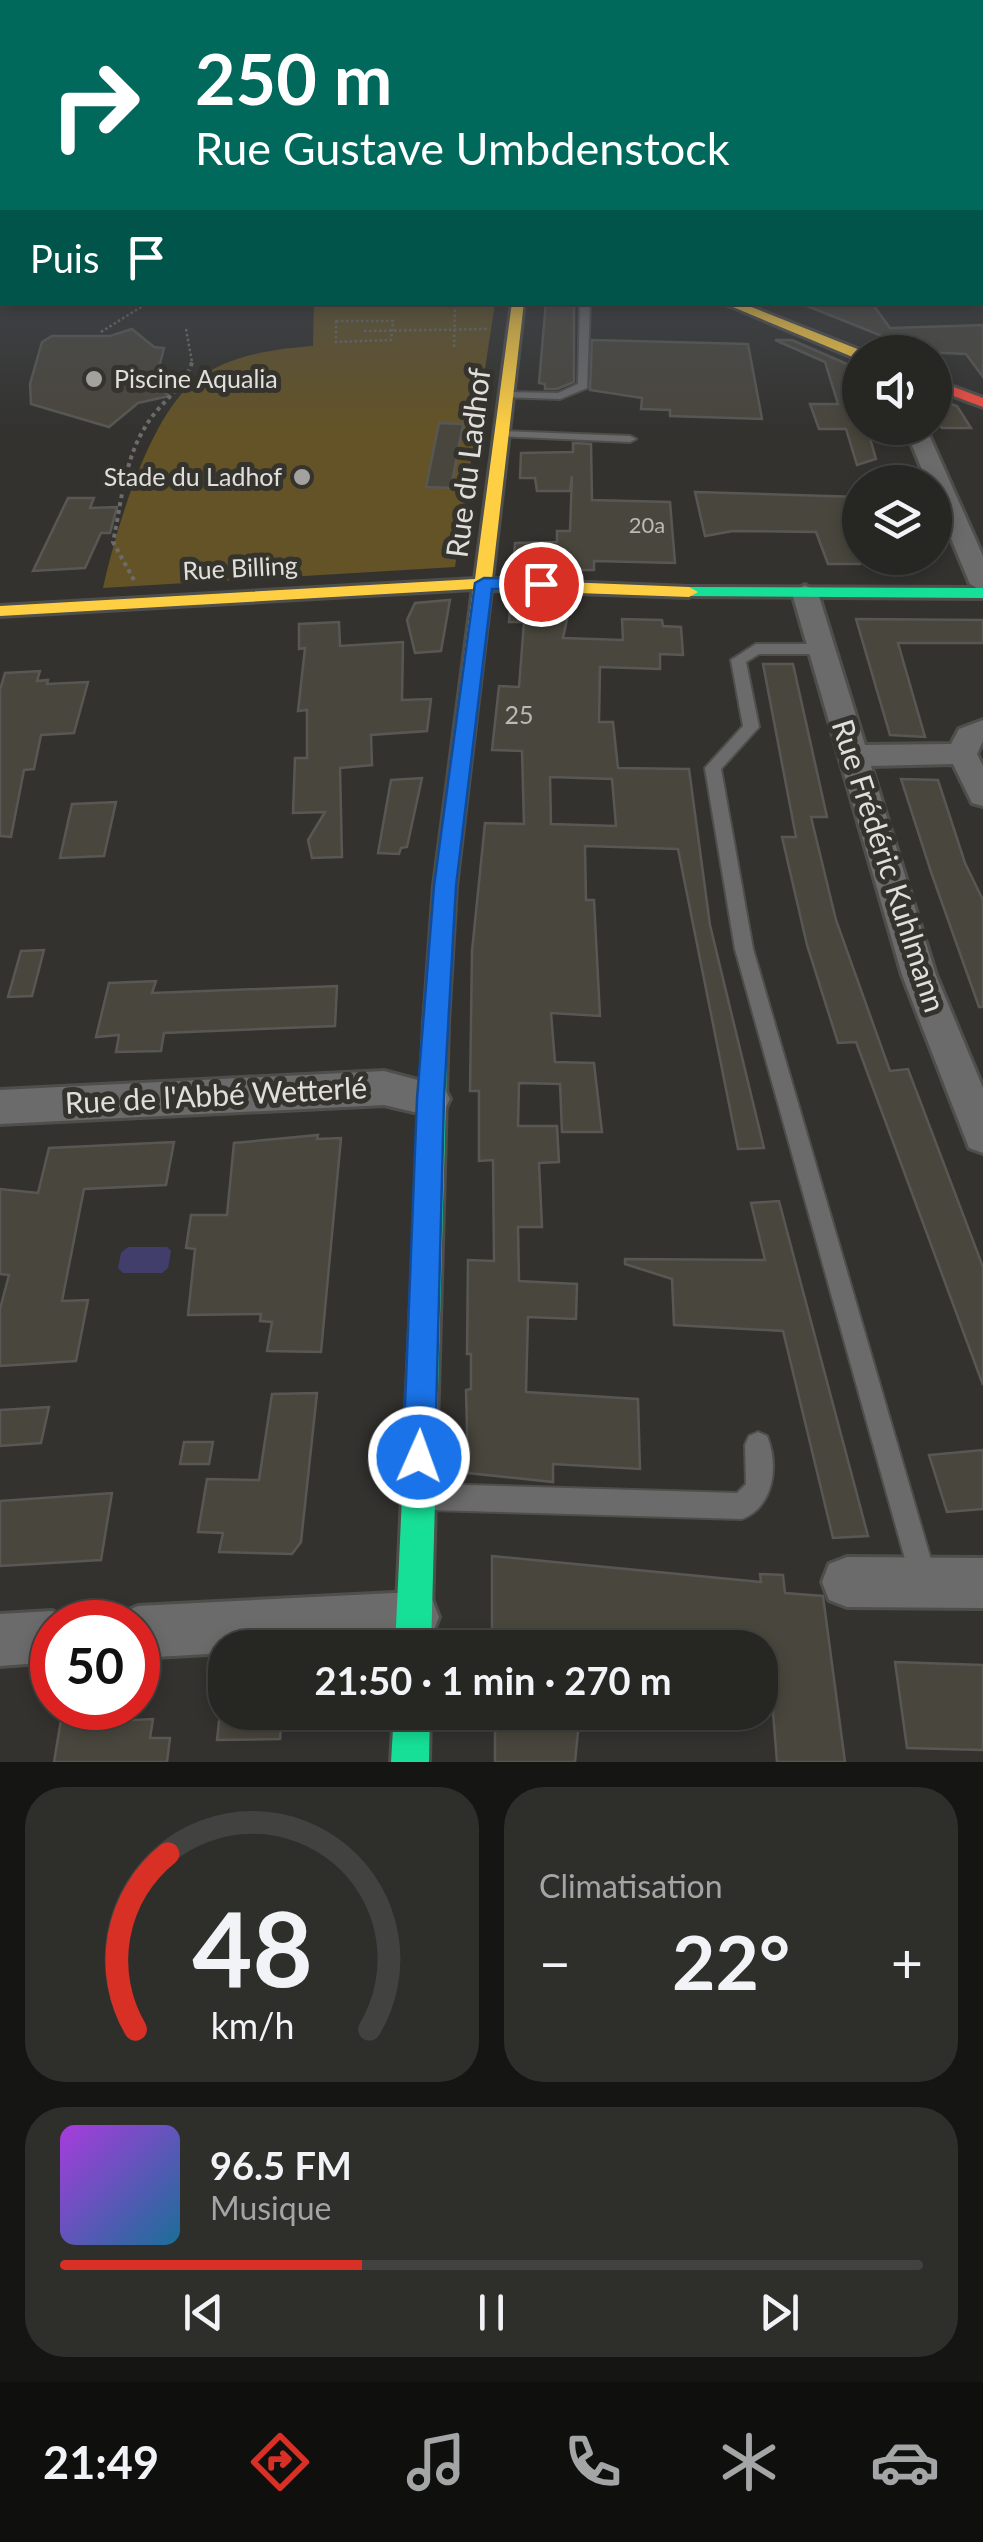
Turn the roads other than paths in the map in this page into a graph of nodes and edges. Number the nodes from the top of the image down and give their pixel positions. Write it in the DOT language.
graph roads {
  1 [pos="518,305"];
  2 [pos="585,305"];
  3 [pos="735,305"];
  4 [pos="762,305"];
  5 [pos="842,336"];
  6 [pos="842,347"];
  7 [pos="952,380"];
  8 [pos="952,391"];
  9 [pos="983,392"];
  10 [pos="506,395"];
  11 [pos="983,403"];
  12 [pos="500,434"];
  13 [pos="630,439"];
  14 [pos="923,445"];
  15 [pos="484,583"];
  16 [pos="983,584"];
  17 [pos="804,593"];
  18 [pos="983,593"];
  19 [pos="0,611"];
  20 [pos="820,650"];
  21 [pos="983,730"];
  22 [pos="962,754"];
  23 [pos="851,756"];
  24 [pos="983,795"];
  25 [pos="431,1099"];
  26 [pos="0,1107"];
  27 [pos="983,1135"];
  28 [pos="758,1445"];
  29 [pos="418,1497"];
  30 [pos="847,1582"];
  31 [pos="925,1582"];
  32 [pos="983,1583"];
  33 [pos="414,1630"];
  34 [pos="160,1632"];
  35 [pos="208,1632"];
  36 [pos="30,1638"];
  37 [pos="0,1640"];
  38 [pos="411,1730"];
  39 [pos="410,1762"];
  1 -- 10 [label="main road, Rue du Ladhof"];
  2 -- 10 [label="lane"];
  3 -- 6 [label="main road"];
  4 -- 5 [label="main road"];
  7 -- 9 [label="main road"];
  8 -- 11 [label="main road"];
  10 -- 12 [label="main road, Rue du Ladhof"];
  12 -- 13 [label="lane"];
  12 -- 15 [label="main road, Rue du Ladhof"];
  14 -- 16 [label="street"];
  15 -- 17 [label="main road, Rue Billing"];
  15 -- 19 [label="main road, Rue Billing"];
  15 -- 25 [label="main road, Rue du Ladhof"];
  17 -- 18 [label="main road, Rue Billing"];
  17 -- 20 [label="street, Rue Frédéric Kuhlmann"];
  20 -- 23 [label="street, Rue Frédéric Kuhlmann"];
  20 -- 31 [label="lane"];
  21 -- 22 [label="street"];
  22 -- 23 [label="street"];
  22 -- 24 [label="street"];
  23 -- 27 [label="street, Rue Frédéric Kuhlmann"];
  25 -- 26 [label="street, Rue de l'Abbé Wetterlé"];
  25 -- 29 [label="main road, Rue du Ladhof"];
  28 -- 29 [label="lane"];
  29 -- 33 [label="main road, Rue du Ladhof"];
  30 -- 31 [label="street"];
  31 -- 32 [label="street"];
  34 -- 35 [label="street"];
  36 -- 37 [label="street"];
  38 -- 39 [label="main road"];
}
